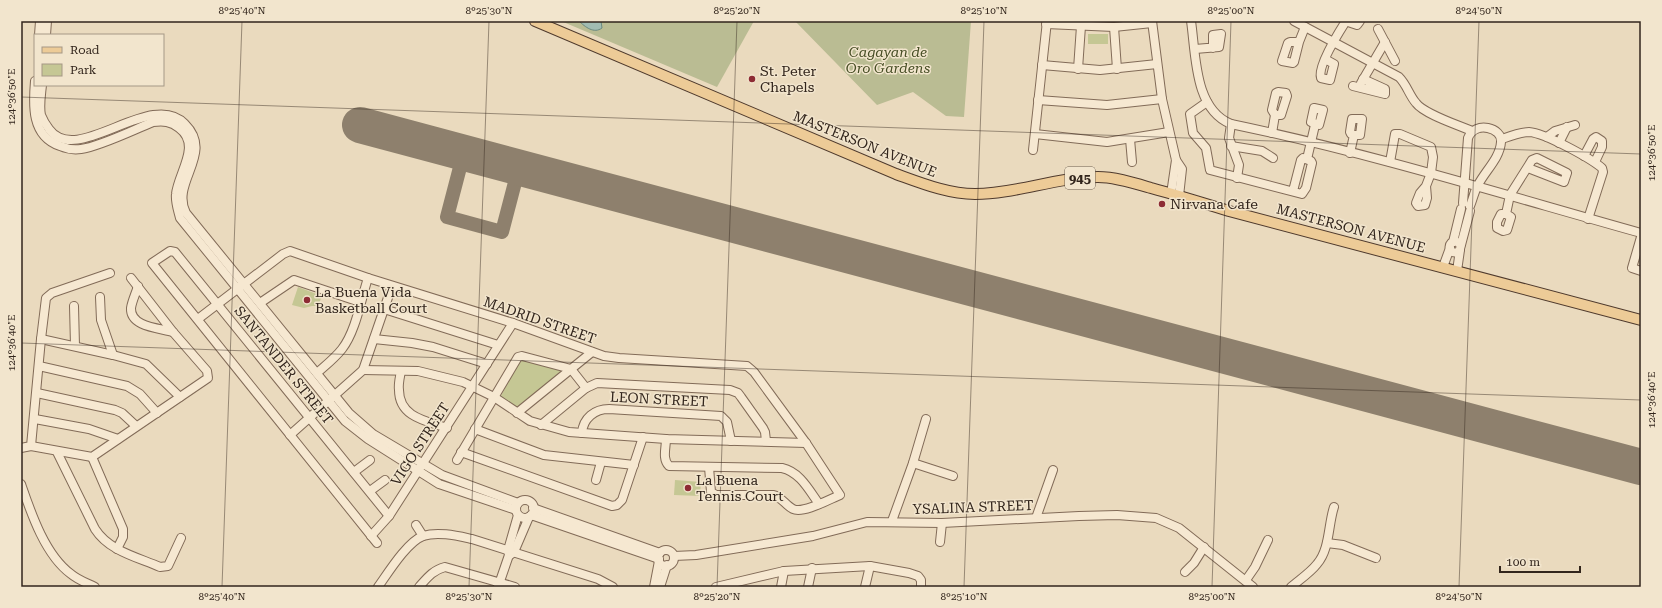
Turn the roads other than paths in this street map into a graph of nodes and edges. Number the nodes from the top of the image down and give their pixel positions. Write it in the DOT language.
graph roads {
  1 [pos="40,21"];
  2 [pos="47,21"];
  3 [pos="535,21"];
  4 [pos="1191,21"];
  5 [pos="1345,21"];
  6 [pos="1360,21"];
  7 [pos="1047,22"];
  8 [pos="1152,22"];
  9 [pos="1299,23"];
  10 [pos="1081,26"];
  11 [pos="1114,27"];
  12 [pos="1378,28"];
  13 [pos="39,34"];
  14 [pos="46,34"];
  15 [pos="1299,42"];
  16 [pos="1334,42"];
  17 [pos="1385,42"];
  18 [pos="1213,48"];
  19 [pos="1195,49"];
  20 [pos="1326,59"];
  21 [pos="1372,62"];
  22 [pos="1395,62"];
  23 [pos="1157,64"];
  24 [pos="1042,65"];
  25 [pos="1078,69"];
  26 [pos="1117,69"];
  27 [pos="1363,79"];
  28 [pos="35,86"];
  29 [pos="42,86"];
  30 [pos="1162,99"];
  31 [pos="1038,100"];
  32 [pos="1207,102"];
  33 [pos="1275,115"];
  34 [pos="1231,124"];
  35 [pos="1315,125"];
  36 [pos="1472,131"];
  37 [pos="1169,132"];
  38 [pos="1272,133"];
  39 [pos="1035,134"];
  40 [pos="1354,135"];
  41 [pos="1547,137"];
  42 [pos="1130,139"];
  43 [pos="1502,139"];
  44 [pos="1310,142"];
  45 [pos="1559,143"];
  46 [pos="1231,146"];
  47 [pos="1033,150"];
  48 [pos="1350,153"];
  49 [pos="1584,156"];
  50 [pos="1273,158"];
  51 [pos="1132,162"];
  52 [pos="1390,162"];
  53 [pos="1595,162"];
  54 [pos="1528,168"];
  55 [pos="1431,173"];
  56 [pos="1237,178"];
  57 [pos="1465,182"];
  58 [pos="1426,186"];
  59 [pos="1477,186"];
  60 [pos="1175,195"];
  61 [pos="1510,195"];
  62 [pos="1466,207"];
  63 [pos="1506,214"];
  64 [pos="1588,219"];
  65 [pos="1641,233"];
  66 [pos="201,237"];
  67 [pos="1641,237"];
  68 [pos="1451,245"];
  69 [pos="1460,248"];
  70 [pos="1443,267"];
  71 [pos="1457,270"];
  72 [pos="1641,271"];
  73 [pos="110,273"];
  74 [pos="131,278"];
  75 [pos="368,278"];
  76 [pos="245,283"];
  77 [pos="138,286"];
  78 [pos="392,286"];
  79 [pos="237,289"];
  80 [pos="100,297"];
  81 [pos="360,302"];
  82 [pos="260,303"];
  83 [pos="217,305"];
  84 [pos="74,306"];
  85 [pos="384,309"];
  86 [pos="198,320"];
  87 [pos="1641,320"];
  88 [pos="512,323"];
  89 [pos="173,332"];
  90 [pos="41,339"];
  91 [pos="374,339"];
  92 [pos="75,346"];
  93 [pos="498,346"];
  94 [pos="592,352"];
  95 [pos="113,355"];
  96 [pos="487,364"];
  97 [pos="39,366"];
  98 [pos="570,369"];
  99 [pos="364,370"];
  100 [pos="401,371"];
  101 [pos="317,373"];
  102 [pos="473,386"];
  103 [pos="586,388"];
  104 [pos="37,393"];
  105 [pos="180,397"];
  106 [pos="494,397"];
  107 [pos="332,399"];
  108 [pos="157,413"];
  109 [pos="517,413"];
  110 [pos="311,418"];
  111 [pos="35,419"];
  112 [pos="926,419"];
  113 [pos="541,425"];
  114 [pos="136,426"];
  115 [pos="447,428"];
  116 [pos="475,429"];
  117 [pos="582,433"];
  118 [pos="290,434"];
  119 [pos="643,437"];
  120 [pos="118,439"];
  121 [pos="666,439"];
  122 [pos="731,440"];
  123 [pos="766,441"];
  124 [pos="806,443"];
  125 [pos="31,446"];
  126 [pos="21,448"];
  127 [pos="57,452"];
  128 [pos="92,457"];
  129 [pos="370,460"];
  130 [pos="601,462"];
  131 [pos="913,463"];
  132 [pos="423,464"];
  133 [pos="634,465"];
  134 [pos="709,467"];
  135 [pos="1053,470"];
  136 [pos="418,471"];
  137 [pos="354,472"];
  138 [pos="953,476"];
  139 [pos="385,480"];
  140 [pos="596,480"];
  141 [pos="21,484"];
  142 [pos="370,491"];
  143 [pos="819,504"];
  144 [pos="1334,507"];
  145 [pos="517,509"];
  146 [pos="531,513"];
  147 [pos="389,516"];
  148 [pos="1036,518"];
  149 [pos="892,521"];
  150 [pos="942,523"];
  151 [pos="416,525"];
  152 [pos="371,536"];
  153 [pos="423,536"];
  154 [pos="181,538"];
  155 [pos="1268,540"];
  156 [pos="940,542"];
  157 [pos="377,543"];
  158 [pos="1327,543"];
  159 [pos="1204,547"];
  160 [pos="117,549"];
  161 [pos="510,553"];
  162 [pos="674,556"];
  163 [pos="1376,558"];
  164 [pos="661,560"];
  165 [pos="870,566"];
  166 [pos="812,568"];
  167 [pos="784,570"];
  168 [pos="1185,572"];
  169 [pos="752,578"];
  170 [pos="1246,580"];
  171 [pos="499,585"];
  172 [pos="728,585"];
  173 [pos="95,587"];
  174 [pos="378,587"];
  175 [pos="419,587"];
  176 [pos="515,587"];
  177 [pos="613,587"];
  178 [pos="654,587"];
  179 [pos="660,587"];
  180 [pos="716,587"];
  181 [pos="749,587"];
  182 [pos="781,587"];
  183 [pos="808,587"];
  184 [pos="865,587"];
  185 [pos="921,587"];
  186 [pos="1253,587"];
  187 [pos="1291,587"];
  1 -- 13 [label="street"];
  2 -- 14 [label="street"];
  3 -- 60 [label="main road, MASTERSON AVENUE / 945"];
  4 -- 19 [label="street"];
  5 -- 6 [label="street"];
  5 -- 16 [label="street"];
  7 -- 10 [label="street"];
  7 -- 24 [label="street"];
  8 -- 11 [label="street"];
  8 -- 23 [label="street"];
  9 -- 15 [label="street"];
  9 -- 16 [label="street"];
  10 -- 11 [label="street"];
  10 -- 25 [label="street"];
  11 -- 26 [label="street"];
  12 -- 17 [label="street"];
  16 -- 20 [label="street"];
  16 -- 21 [label="street"];
  17 -- 21 [label="street"];
  17 -- 22 [label="street"];
  18 -- 19 [label="street"];
  19 -- 32 [label="street"];
  21 -- 27 [label="street"];
  21 -- 36 [label="street"];
  23 -- 26 [label="street"];
  23 -- 30 [label="street"];
  24 -- 25 [label="street"];
  24 -- 31 [label="street"];
  25 -- 26 [label="street"];
  27 -- 27 [label="street"];
  28 -- 66 [label="street"];
  29 -- 66 [label="street"];
  30 -- 31 [label="street"];
  30 -- 37 [label="street"];
  31 -- 39 [label="street"];
  32 -- 34 [label="street"];
  32 -- 56 [label="street"];
  33 -- 38 [label="street"];
  34 -- 38 [label="street"];
  34 -- 46 [label="street"];
  35 -- 44 [label="street"];
  36 -- 43 [label="street"];
  36 -- 57 [label="street"];
  37 -- 42 [label="street"];
  37 -- 60 [label="street"];
  38 -- 44 [label="street"];
  39 -- 42 [label="street"];
  39 -- 47 [label="street"];
  40 -- 48 [label="street"];
  41 -- 43 [label="street"];
  41 -- 45 [label="street"];
  41 -- 45 [label="street"];
  42 -- 51 [label="street"];
  43 -- 59 [label="street"];
  44 -- 48 [label="street"];
  44 -- 56 [label="street"];
  45 -- 49 [label="street"];
  46 -- 50 [label="street"];
  46 -- 56 [label="street"];
  48 -- 52 [label="street"];
  49 -- 53 [label="street"];
  49 -- 53 [label="street"];
  52 -- 55 [label="street"];
  52 -- 55 [label="street"];
  53 -- 64 [label="street"];
  54 -- 61 [label="street"];
  55 -- 57 [label="street"];
  55 -- 58 [label="street"];
  57 -- 59 [label="street"];
  57 -- 62 [label="street"];
  59 -- 61 [label="street"];
  59 -- 62 [label="street"];
  60 -- 70 [label="main road, MASTERSON AVENUE / 945"];
  61 -- 63 [label="street"];
  61 -- 64 [label="street"];
  62 -- 68 [label="street"];
  62 -- 69 [label="street"];
  64 -- 65 [label="street"];
  66 -- 76 [label="street"];
  66 -- 79 [label="street"];
  67 -- 72 [label="street"];
  68 -- 69 [label="street"];
  68 -- 70 [label="street"];
  69 -- 71 [label="street"];
  70 -- 71 [label="main road, MASTERSON AVENUE / 945"];
  71 -- 87 [label="main road, MASTERSON AVENUE / 945"];
  73 -- 90 [label="street"];
  74 -- 77 [label="street"];
  75 -- 76 [label="street, MADRID STREET"];
  75 -- 78 [label="street, MADRID STREET"];
  75 -- 81 [label="street"];
  76 -- 79 [label="street, MADRID STREET"];
  76 -- 82 [label="street"];
  77 -- 89 [label="street"];
  77 -- 89 [label="street"];
  78 -- 85 [label="street"];
  78 -- 88 [label="street, MADRID STREET"];
  79 -- 83 [label="street, MADRID STREET"];
  79 -- 107 [label="street"];
  80 -- 95 [label="street"];
  81 -- 82 [label="street"];
  81 -- 101 [label="street"];
  82 -- 101 [label="street"];
  83 -- 86 [label="street, MADRID STREET"];
  83 -- 86 [label="street, SANTANDER STREET"];
  83 -- 110 [label="street, SANTANDER STREET"];
  84 -- 92 [label="street"];
  85 -- 91 [label="street"];
  85 -- 93 [label="street"];
  86 -- 118 [label="street"];
  88 -- 93 [label="street, VIGO STREET"];
  88 -- 94 [label="street, MADRID STREET"];
  89 -- 105 [label="street"];
  90 -- 92 [label="street"];
  90 -- 97 [label="street"];
  91 -- 96 [label="street"];
  91 -- 99 [label="street"];
  92 -- 95 [label="street"];
  93 -- 96 [label="street, VIGO STREET"];
  94 -- 98 [label="street"];
  94 -- 124 [label="street, MADRID STREET"];
  95 -- 105 [label="street"];
  96 -- 102 [label="street, VIGO STREET"];
  97 -- 104 [label="street"];
  97 -- 108 [label="street"];
  98 -- 103 [label="street"];
  98 -- 106 [label="street"];
  98 -- 109 [label="street"];
  99 -- 100 [label="street"];
  99 -- 107 [label="street"];
  100 -- 102 [label="street"];
  100 -- 115 [label="street"];
  101 -- 107 [label="street"];
  102 -- 106 [label="street"];
  102 -- 115 [label="street, VIGO STREET"];
  103 -- 113 [label="street"];
  103 -- 123 [label="street"];
  104 -- 111 [label="street"];
  104 -- 114 [label="street"];
  105 -- 108 [label="street"];
  106 -- 109 [label="street"];
  106 -- 116 [label="street"];
  107 -- 110 [label="street"];
  107 -- 132 [label="street"];
  107 -- 136 [label="street"];
  108 -- 114 [label="street"];
  109 -- 113 [label="street"];
  110 -- 118 [label="street"];
  110 -- 137 [label="street, SANTANDER STREET"];
  111 -- 120 [label="street"];
  111 -- 125 [label="street"];
  112 -- 131 [label="street"];
  113 -- 117 [label="street"];
  114 -- 120 [label="street"];
  115 -- 132 [label="street, VIGO STREET"];
  116 -- 130 [label="street"];
  116 -- 133 [label="street"];
  117 -- 119 [label="street"];
  117 -- 122 [label="street, LEON STREET"];
  118 -- 152 [label="street"];
  119 -- 121 [label="street"];
  119 -- 133 [label="street"];
  120 -- 128 [label="street"];
  121 -- 122 [label="street"];
  121 -- 134 [label="street"];
  122 -- 123 [label="street"];
  123 -- 124 [label="street"];
  124 -- 143 [label="street, MADRID STREET"];
  125 -- 126 [label="street"];
  125 -- 127 [label="street"];
  127 -- 128 [label="street"];
  127 -- 160 [label="street"];
  128 -- 160 [label="street"];
  129 -- 137 [label="street"];
  130 -- 133 [label="street"];
  130 -- 140 [label="street"];
  131 -- 138 [label="street"];
  131 -- 149 [label="street"];
  132 -- 136 [label="street, VIGO STREET"];
  132 -- 145 [label="street"];
  134 -- 143 [label="street"];
  134 -- 143 [label="street"];
  135 -- 148 [label="street"];
  136 -- 145 [label="street"];
  136 -- 147 [label="street, VIGO STREET"];
  137 -- 142 [label="street, SANTANDER STREET"];
  139 -- 142 [label="street"];
  141 -- 173 [label="street"];
  142 -- 147 [label="street, SANTANDER STREET"];
  144 -- 158 [label="street"];
  145 -- 146 [label="street"];
  145 -- 146 [label="street"];
  145 -- 161 [label="street"];
  146 -- 161 [label="street"];
  146 -- 164 [label="street"];
  147 -- 152 [label="street, VIGO STREET"];
  148 -- 150 [label="street, YSALINA STREET"];
  148 -- 159 [label="street, YSALINA STREET"];
  149 -- 150 [label="street, YSALINA STREET"];
  149 -- 162 [label="street, YSALINA STREET"];
  150 -- 156 [label="street"];
  151 -- 153 [label="street"];
  152 -- 157 [label="street"];
  153 -- 161 [label="street"];
  153 -- 174 [label="street"];
  154 -- 160 [label="street"];
  155 -- 170 [label="street"];
  158 -- 163 [label="street"];
  158 -- 187 [label="street"];
  159 -- 168 [label="street"];
  159 -- 170 [label="street, YSALINA STREET"];
  161 -- 171 [label="street"];
  161 -- 177 [label="street"];
  162 -- 164 [label="street"];
  162 -- 164 [label="street, YSALINA STREET"];
  164 -- 178 [label="street"];
  164 -- 179 [label="street"];
  165 -- 166 [label="street"];
  165 -- 184 [label="street"];
  165 -- 185 [label="street"];
  166 -- 167 [label="street"];
  166 -- 183 [label="street"];
  167 -- 169 [label="street"];
  167 -- 182 [label="street"];
  169 -- 172 [label="street"];
  169 -- 181 [label="street"];
  170 -- 186 [label="street, YSALINA STREET"];
  171 -- 175 [label="street"];
  171 -- 176 [label="street"];
  172 -- 180 [label="street"];
}
